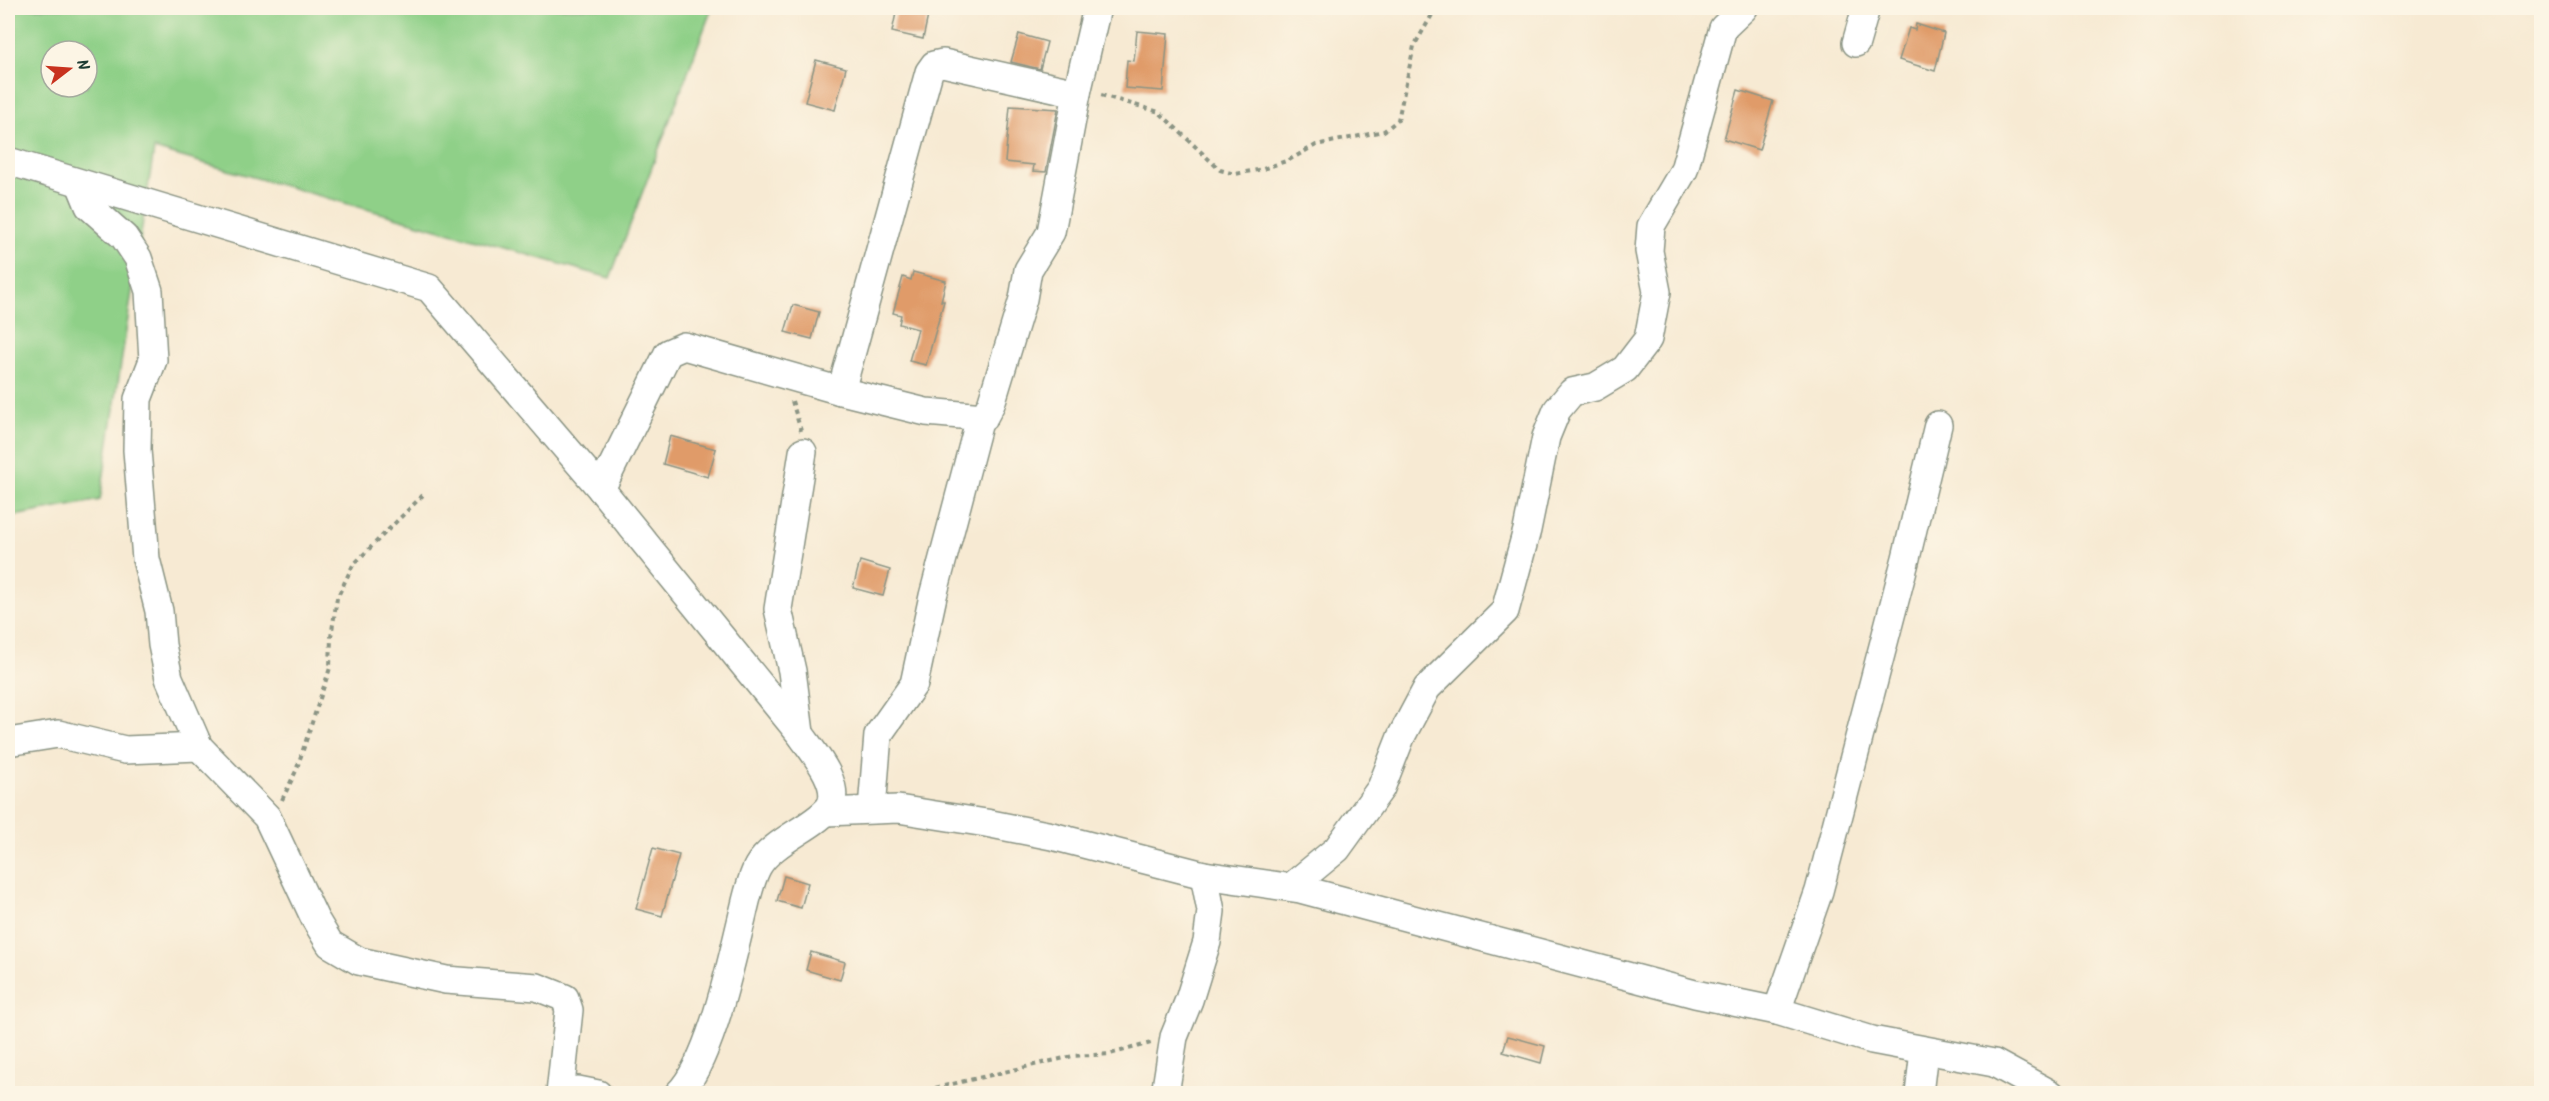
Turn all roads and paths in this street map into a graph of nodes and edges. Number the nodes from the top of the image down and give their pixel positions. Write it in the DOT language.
graph roads {
  1 [pos="1097,8"];
  2 [pos="1436,8"];
  3 [pos="1744,8"];
  4 [pos="1866,8"];
  5 [pos="1856,44"];
  6 [pos="1077,93"];
  7 [pos="8,161"];
  8 [pos="80,184"];
  9 [pos="781,372"];
  10 [pos="841,391"];
  11 [pos="980,418"];
  12 [pos="1938,425"];
  13 [pos="803,452"];
  14 [pos="601,489"];
  15 [pos="423,495"];
  16 [pos="801,735"];
  17 [pos="8,742"];
  18 [pos="198,747"];
  19 [pos="872,809"];
  20 [pos="826,812"];
  21 [pos="271,825"];
  22 [pos="1204,874"];
  23 [pos="1291,887"];
  24 [pos="1777,1011"];
  25 [pos="1174,1037"];
  26 [pos="1924,1051"];
  27 [pos="560,1094"];
  28 [pos="572,1094"];
  29 [pos="598,1094"];
  30 [pos="678,1094"];
  31 [pos="909,1094"];
  32 [pos="1165,1094"];
  33 [pos="1918,1094"];
  34 [pos="2051,1094"];
  1 -- 6 [label="street"];
  2 -- 6 [label="path"];
  3 -- 23 [label="street"];
  4 -- 5 [label="street"];
  6 -- 10 [label="street"];
  6 -- 11 [label="street"];
  7 -- 8 [label="street"];
  8 -- 14 [label="street"];
  8 -- 18 [label="street"];
  9 -- 10 [label="street"];
  9 -- 13 [label="path"];
  9 -- 14 [label="street"];
  10 -- 11 [label="street"];
  11 -- 19 [label="street"];
  12 -- 24 [label="street"];
  13 -- 16 [label="street"];
  14 -- 16 [label="street"];
  15 -- 21 [label="path"];
  16 -- 20 [label="street"];
  17 -- 18 [label="street"];
  18 -- 21 [label="street"];
  19 -- 20 [label="street"];
  19 -- 22 [label="street"];
  20 -- 30 [label="street"];
  21 -- 27 [label="street"];
  22 -- 23 [label="street"];
  22 -- 25 [label="street"];
  23 -- 24 [label="street"];
  24 -- 26 [label="street"];
  25 -- 31 [label="path"];
  25 -- 32 [label="street"];
  26 -- 33 [label="street"];
  26 -- 34 [label="street"];
  28 -- 29 [label="street"];
}
